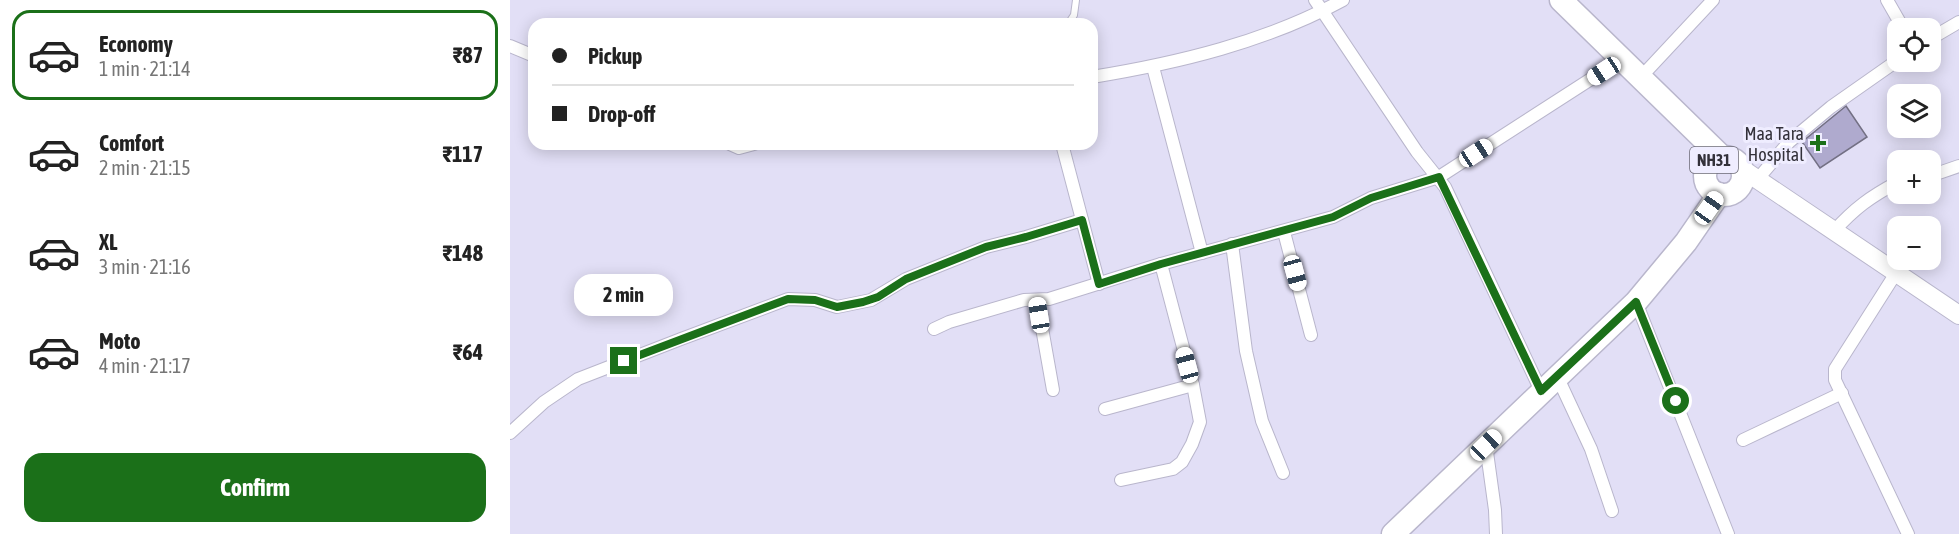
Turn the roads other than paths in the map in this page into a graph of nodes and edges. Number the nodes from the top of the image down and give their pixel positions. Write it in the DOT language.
graph roads {
  1 [pos="1076,0"];
  2 [pos="1315,0"];
  3 [pos="1342,0"];
  4 [pos="1561,0"];
  5 [pos="1713,0"];
  6 [pos="1887,0"];
  7 [pos="1323,11"];
  8 [pos="1072,18"];
  9 [pos="1897,18"];
  10 [pos="1959,22"];
  11 [pos="1941,33"];
  12 [pos="510,46"];
  13 [pos="528,54"];
  14 [pos="1622,59"];
  15 [pos="1153,67"];
  16 [pos="1887,68"];
  17 [pos="1098,76"];
  18 [pos="1641,77"];
  19 [pos="1064,150"];
  20 [pos="1722,157"];
  21 [pos="1959,166"];
  22 [pos="1941,172"];
  23 [pos="1750,175"];
  24 [pos="1439,177"];
  25 [pos="1887,188"];
  26 [pos="1719,194"];
  27 [pos="1082,220"];
  28 [pos="1834,231"];
  29 [pos="1284,232"];
  30 [pos="1232,244"];
  31 [pos="1202,253"];
  32 [pos="1161,264"];
  33 [pos="1896,273"];
  34 [pos="1099,284"];
  35 [pos="1037,300"];
  36 [pos="1636,302"];
  37 [pos="1959,315"];
  38 [pos="934,329"];
  39 [pos="1311,335"];
  40 [pos="1557,376"];
  41 [pos="1192,385"];
  42 [pos="1053,390"];
  43 [pos="1541,391"];
  44 [pos="1842,393"];
  45 [pos="1105,409"];
  46 [pos="510,433"];
  47 [pos="1743,440"];
  48 [pos="1486,445"];
  49 [pos="1283,473"];
  50 [pos="1121,480"];
  51 [pos="1611,511"];
  52 [pos="1393,534"];
  53 [pos="1496,534"];
  54 [pos="1728,534"];
  55 [pos="1908,534"];
  1 -- 8 [label="lane"];
  2 -- 7 [label="street"];
  3 -- 7 [label="street"];
  4 -- 14 [label="highway"];
  5 -- 18 [label="street"];
  6 -- 9 [label="street"];
  7 -- 15 [label="street"];
  7 -- 24 [label="street"];
  10 -- 11 [label="street"];
  12 -- 13 [label="street"];
  14 -- 18 [label="highway"];
  14 -- 24 [label="street"];
  15 -- 17 [label="street"];
  15 -- 31 [label="street"];
  16 -- 23 [label="street"];
  18 -- 20 [label="highway"];
  19 -- 27 [label="street"];
  20 -- 23 [label="highway, NH31"];
  20 -- 26 [label="highway, NH31"];
  21 -- 22 [label="street"];
  23 -- 26 [label="highway, NH31"];
  23 -- 28 [label="main road"];
  24 -- 29 [label="street"];
  24 -- 43 [label="street"];
  25 -- 28 [label="street"];
  26 -- 36 [label="highway"];
  27 -- 34 [label="street"];
  27 -- 46 [label="street"];
  28 -- 33 [label="main road"];
  29 -- 30 [label="street"];
  29 -- 39 [label="street"];
  30 -- 31 [label="street"];
  30 -- 49 [label="street"];
  31 -- 32 [label="street"];
  32 -- 34 [label="street"];
  32 -- 41 [label="street"];
  33 -- 37 [label="main road"];
  33 -- 44 [label="street"];
  34 -- 35 [label="street"];
  35 -- 38 [label="street"];
  35 -- 42 [label="street"];
  36 -- 40 [label="highway"];
  36 -- 54 [label="street"];
  40 -- 43 [label="highway"];
  40 -- 51 [label="street"];
  41 -- 45 [label="street"];
  41 -- 50 [label="street"];
  43 -- 48 [label="highway"];
  44 -- 47 [label="street"];
  44 -- 55 [label="street"];
  48 -- 52 [label="highway"];
  48 -- 53 [label="street"];
}
